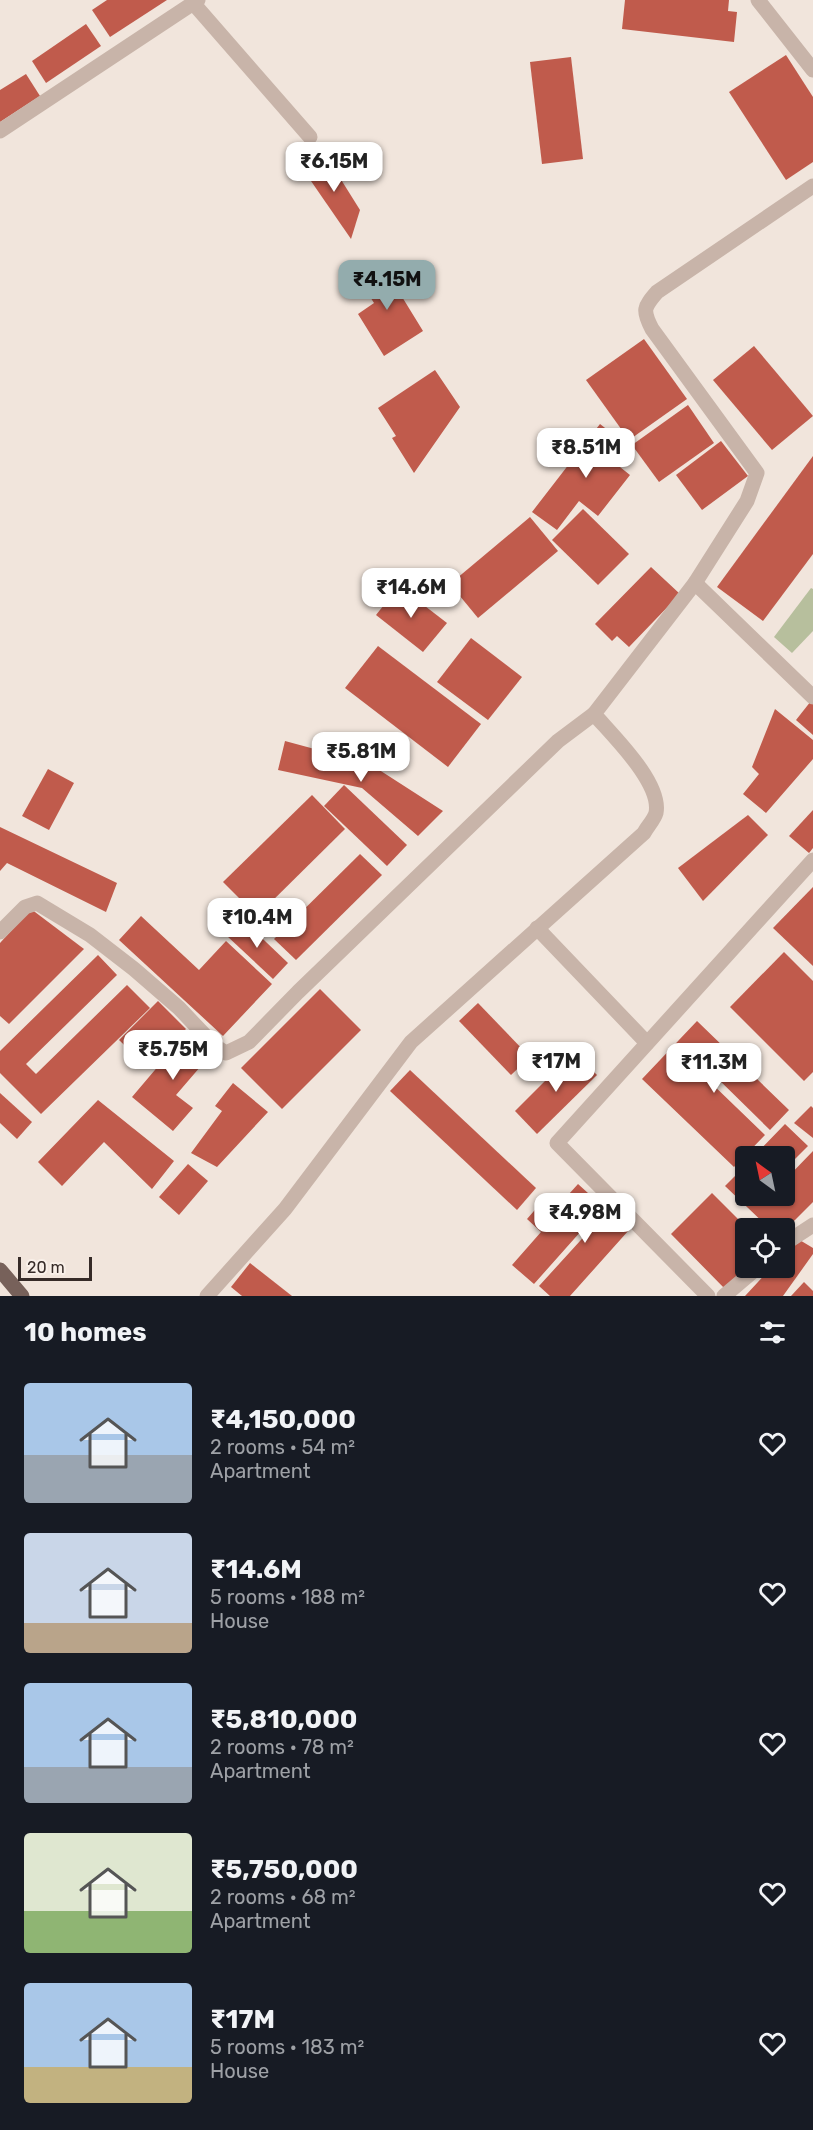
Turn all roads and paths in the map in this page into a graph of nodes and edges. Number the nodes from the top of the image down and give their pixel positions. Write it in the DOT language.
graph roads {
  1 [pos="758,0"];
  2 [pos="196,2"];
  3 [pos="813,70"];
  4 [pos="0,131"];
  5 [pos="310,137"];
  6 [pos="813,186"];
  7 [pos="695,583"];
  8 [pos="813,697"];
  9 [pos="594,714"];
  10 [pos="813,860"];
  11 [pos="537,928"];
  12 [pos="0,933"];
  13 [pos="647,1043"];
  14 [pos="813,1225"];
  15 [pos="795,1237"];
  16 [pos="0,1270"];
  17 [pos="746,1278"];
  18 [pos="22,1296"];
  19 [pos="207,1296"];
  20 [pos="708,1296"];
  21 [pos="724,1296"];
  1 -- 3 [label="street"];
  2 -- 4 [label="street"];
  2 -- 5 [label="street"];
  6 -- 7 [label="street"];
  7 -- 8 [label="street"];
  7 -- 9 [label="street"];
  9 -- 11 [label="street"];
  9 -- 12 [label="street"];
  10 -- 13 [label="street"];
  11 -- 13 [label="street"];
  11 -- 19 [label="street"];
  13 -- 20 [label="street"];
  14 -- 15 [label="street"];
  16 -- 18 [label="main road"];
  17 -- 21 [label="street"];
}
